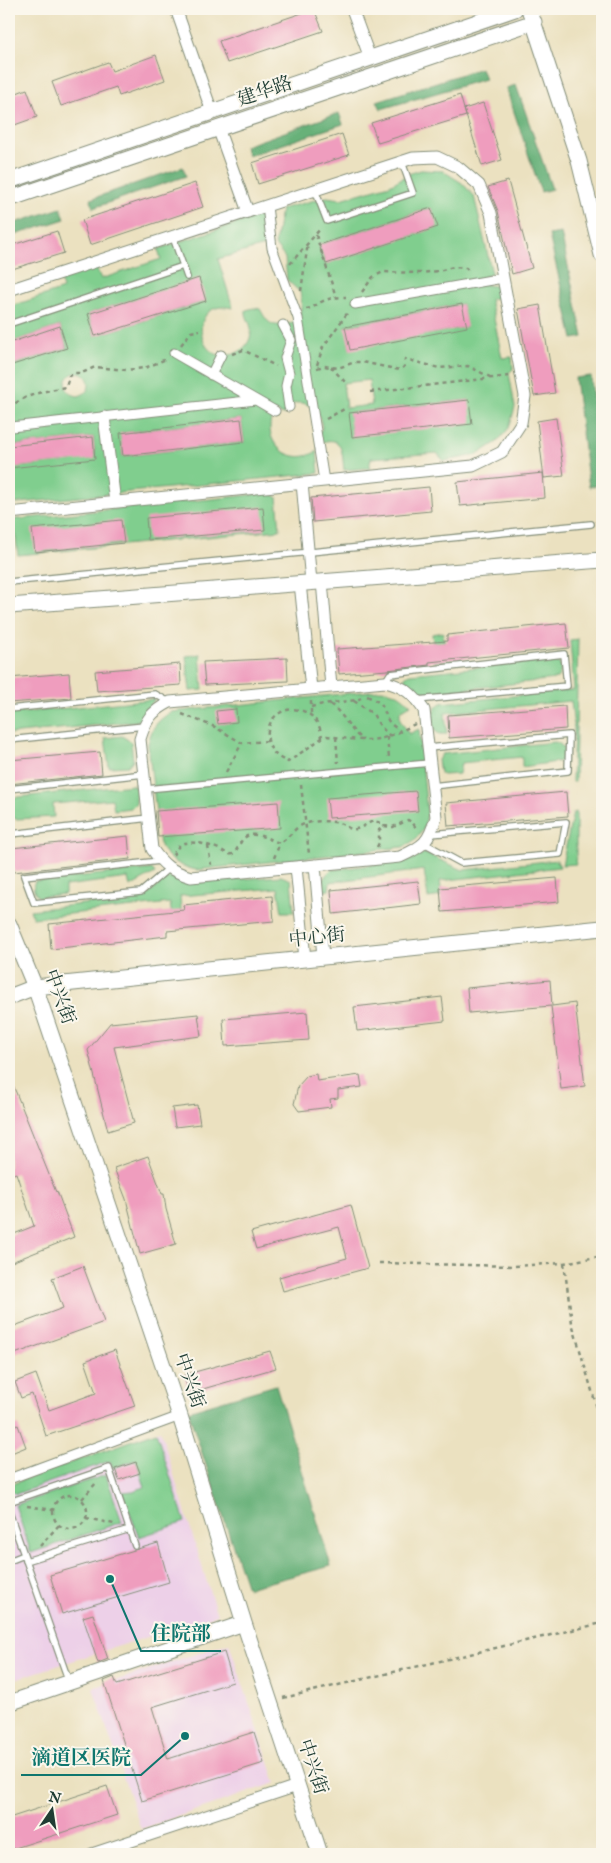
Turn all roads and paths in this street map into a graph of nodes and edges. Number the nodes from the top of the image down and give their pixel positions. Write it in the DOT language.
graph roads {
  1 [pos="176,9"];
  2 [pos="352,9"];
  3 [pos="516,9"];
  4 [pos="531,16"];
  5 [pos="370,58"];
  6 [pos="212,112"];
  7 [pos="218,128"];
  8 [pos="402,162"];
  9 [pos="9,181"];
  10 [pos="315,190"];
  11 [pos="9,199"];
  12 [pos="267,206"];
  13 [pos="248,212"];
  14 [pos="327,221"];
  15 [pos="316,234"];
  16 [pos="172,237"];
  17 [pos="308,243"];
  18 [pos="602,255"];
  19 [pos="183,266"];
  20 [pos="187,277"];
  21 [pos="283,277"];
  22 [pos="503,278"];
  23 [pos="476,282"];
  24 [pos="9,290"];
  25 [pos="300,292"];
  26 [pos="336,297"];
  27 [pos="353,301"];
  28 [pos="295,312"];
  29 [pos="9,324"];
  30 [pos="283,325"];
  31 [pos="200,330"];
  32 [pos="174,353"];
  33 [pos="220,355"];
  34 [pos="330,366"];
  35 [pos="290,373"];
  36 [pos="211,374"];
  37 [pos="521,375"];
  38 [pos="492,378"];
  39 [pos="346,383"];
  40 [pos="370,392"];
  41 [pos="9,400"];
  42 [pos="256,400"];
  43 [pos="16,402"];
  44 [pos="289,407"];
  45 [pos="9,408"];
  46 [pos="346,408"];
  47 [pos="275,411"];
  48 [pos="104,417"];
  49 [pos="315,426"];
  50 [pos="11,428"];
  51 [pos="324,481"];
  52 [pos="302,483"];
  53 [pos="115,502"];
  54 [pos="9,513"];
  55 [pos="591,524"];
  56 [pos="308,552"];
  57 [pos="602,560"];
  58 [pos="9,582"];
  59 [pos="311,582"];
  60 [pos="9,606"];
  61 [pos="384,682"];
  62 [pos="331,687"];
  63 [pos="311,689"];
  64 [pos="417,700"];
  65 [pos="354,701"];
  66 [pos="170,702"];
  67 [pos="329,703"];
  68 [pos="311,707"];
  69 [pos="9,709"];
  70 [pos="425,718"];
  71 [pos="144,726"];
  72 [pos="400,731"];
  73 [pos="389,736"];
  74 [pos="336,737"];
  75 [pos="322,738"];
  76 [pos="9,740"];
  77 [pos="363,740"];
  78 [pos="268,741"];
  79 [pos="242,743"];
  80 [pos="428,748"];
  81 [pos="430,763"];
  82 [pos="390,767"];
  83 [pos="337,772"];
  84 [pos="144,774"];
  85 [pos="300,775"];
  86 [pos="220,782"];
  87 [pos="432,786"];
  88 [pos="9,789"];
  89 [pos="146,789"];
  90 [pos="149,818"];
  91 [pos="306,823"];
  92 [pos="384,826"];
  93 [pos="9,829"];
  94 [pos="427,838"];
  95 [pos="208,846"];
  96 [pos="370,860"];
  97 [pos="160,861"];
  98 [pos="312,865"];
  99 [pos="296,866"];
  100 [pos="169,868"];
  101 [pos="212,875"];
  102 [pos="9,924"];
  103 [pos="602,928"];
  104 [pos="323,957"];
  105 [pos="305,959"];
  106 [pos="35,987"];
  107 [pos="9,997"];
  108 [pos="602,1256"];
  109 [pos="379,1263"];
  110 [pos="564,1263"];
  111 [pos="180,1416"];
  112 [pos="602,1425"];
  113 [pos="9,1479"];
  114 [pos="9,1502"];
  115 [pos="26,1506"];
  116 [pos="52,1510"];
  117 [pos="9,1512"];
  118 [pos="86,1518"];
  119 [pos="59,1526"];
  120 [pos="129,1528"];
  121 [pos="136,1546"];
  122 [pos="25,1558"];
  123 [pos="9,1560"];
  124 [pos="244,1623"];
  125 [pos="602,1623"];
  126 [pos="69,1682"];
  127 [pos="269,1701"];
  128 [pos="9,1702"];
  129 [pos="298,1786"];
  130 [pos="127,1849"];
  131 [pos="92,1854"];
  132 [pos="320,1854"];
  1 -- 6 [label="street"];
  2 -- 5 [label="street"];
  3 -- 5 [label="street"];
  4 -- 7 [label="street, 建华路"];
  4 -- 18 [label="street"];
  5 -- 6 [label="street"];
  6 -- 9 [label="street"];
  7 -- 11 [label="street, 建华路"];
  7 -- 13 [label="street"];
  8 -- 10 [label="street"];
  8 -- 14 [label="lane"];
  8 -- 22 [label="street"];
  10 -- 12 [label="street"];
  10 -- 14 [label="lane"];
  12 -- 13 [label="street"];
  12 -- 21 [label="street"];
  13 -- 16 [label="street"];
  14 -- 15 [label="path"];
  15 -- 17 [label="path"];
  15 -- 26 [label="path"];
  16 -- 19 [label="lane"];
  16 -- 24 [label="street"];
  17 -- 21 [label="path"];
  17 -- 25 [label="path"];
  19 -- 20 [label="lane"];
  19 -- 29 [label="lane"];
  21 -- 28 [label="street"];
  22 -- 23 [label="street"];
  22 -- 37 [label="street"];
  23 -- 27 [label="street"];
  23 -- 27 [label="path"];
  26 -- 27 [label="path"];
  26 -- 28 [label="path"];
  27 -- 34 [label="path"];
  28 -- 49 [label="street"];
  30 -- 35 [label="street"];
  31 -- 32 [label="path"];
  32 -- 36 [label="street"];
  32 -- 43 [label="path"];
  33 -- 35 [label="path"];
  33 -- 36 [label="street"];
  34 -- 38 [label="path"];
  34 -- 39 [label="path"];
  35 -- 44 [label="street"];
  36 -- 42 [label="street"];
  37 -- 38 [label="path"];
  37 -- 51 [label="street"];
  38 -- 40 [label="path"];
  41 -- 43 [label="path"];
  42 -- 47 [label="street"];
  42 -- 48 [label="street"];
  43 -- 45 [label="path"];
  46 -- 49 [label="path"];
  48 -- 50 [label="street"];
  48 -- 53 [label="street"];
  49 -- 51 [label="street"];
  51 -- 52 [label="street"];
  52 -- 53 [label="street"];
  52 -- 56 [label="street"];
  53 -- 54 [label="street"];
  55 -- 56 [label="lane"];
  56 -- 58 [label="lane"];
  56 -- 59 [label="street"];
  57 -- 59 [label="street"];
  59 -- 60 [label="street"];
  59 -- 62 [label="street"];
  59 -- 63 [label="street"];
  61 -- 62 [label="street"];
  61 -- 64 [label="street"];
  61 -- 64 [label="lane"];
  62 -- 63 [label="street"];
  63 -- 66 [label="street"];
  64 -- 70 [label="street"];
  65 -- 67 [label="path"];
  65 -- 72 [label="path"];
  65 -- 73 [label="path"];
  66 -- 69 [label="lane"];
  66 -- 71 [label="street"];
  66 -- 79 [label="path"];
  67 -- 68 [label="path"];
  67 -- 77 [label="path"];
  70 -- 72 [label="path"];
  70 -- 80 [label="street"];
  71 -- 76 [label="lane"];
  71 -- 84 [label="street"];
  72 -- 73 [label="path"];
  73 -- 77 [label="path"];
  73 -- 82 [label="path"];
  74 -- 75 [label="path"];
  74 -- 77 [label="path"];
  74 -- 83 [label="path"];
  75 -- 78 [label="path"];
  75 -- 78 [label="path"];
  78 -- 79 [label="path"];
  79 -- 86 [label="path"];
  80 -- 81 [label="street"];
  80 -- 87 [label="lane"];
  81 -- 82 [label="lane"];
  81 -- 87 [label="street"];
  82 -- 83 [label="lane"];
  83 -- 85 [label="lane"];
  84 -- 88 [label="lane"];
  84 -- 89 [label="street"];
  85 -- 86 [label="lane"];
  85 -- 91 [label="path"];
  86 -- 89 [label="lane"];
  87 -- 94 [label="street"];
  89 -- 90 [label="street"];
  90 -- 93 [label="lane"];
  90 -- 97 [label="street"];
  91 -- 92 [label="path"];
  91 -- 95 [label="path"];
  91 -- 98 [label="path"];
  92 -- 94 [label="path"];
  92 -- 96 [label="path"];
  94 -- 94 [label="lane"];
  94 -- 96 [label="street"];
  95 -- 100 [label="path"];
  95 -- 101 [label="path"];
  96 -- 98 [label="street"];
  97 -- 100 [label="street"];
  97 -- 100 [label="lane"];
  98 -- 99 [label="street"];
  98 -- 104 [label="street"];
  99 -- 101 [label="street"];
  99 -- 105 [label="street"];
  100 -- 101 [label="street"];
  102 -- 106 [label="street, 中兴街"];
  103 -- 104 [label="street, 中心街"];
  104 -- 105 [label="street, 中心街"];
  105 -- 106 [label="street, 中心街"];
  106 -- 107 [label="street, 中心街"];
  106 -- 111 [label="street, 中兴街"];
  108 -- 110 [label="path"];
  109 -- 110 [label="path"];
  110 -- 112 [label="path"];
  111 -- 113 [label="street"];
  111 -- 124 [label="street, 中兴街"];
  114 -- 120 [label="lane"];
  115 -- 116 [label="path"];
  116 -- 118 [label="path"];
  116 -- 119 [label="path"];
  117 -- 122 [label="lane"];
  118 -- 119 [label="path"];
  118 -- 120 [label="path"];
  119 -- 122 [label="path"];
  120 -- 121 [label="lane"];
  120 -- 122 [label="lane"];
  122 -- 123 [label="lane"];
  122 -- 126 [label="lane"];
  124 -- 126 [label="street"];
  124 -- 127 [label="street, 中兴街"];
  125 -- 127 [label="path"];
  126 -- 128 [label="street"];
  127 -- 129 [label="street, 中兴街"];
  129 -- 130 [label="street"];
  129 -- 132 [label="street, 中兴街"];
  130 -- 131 [label="street"];
}
